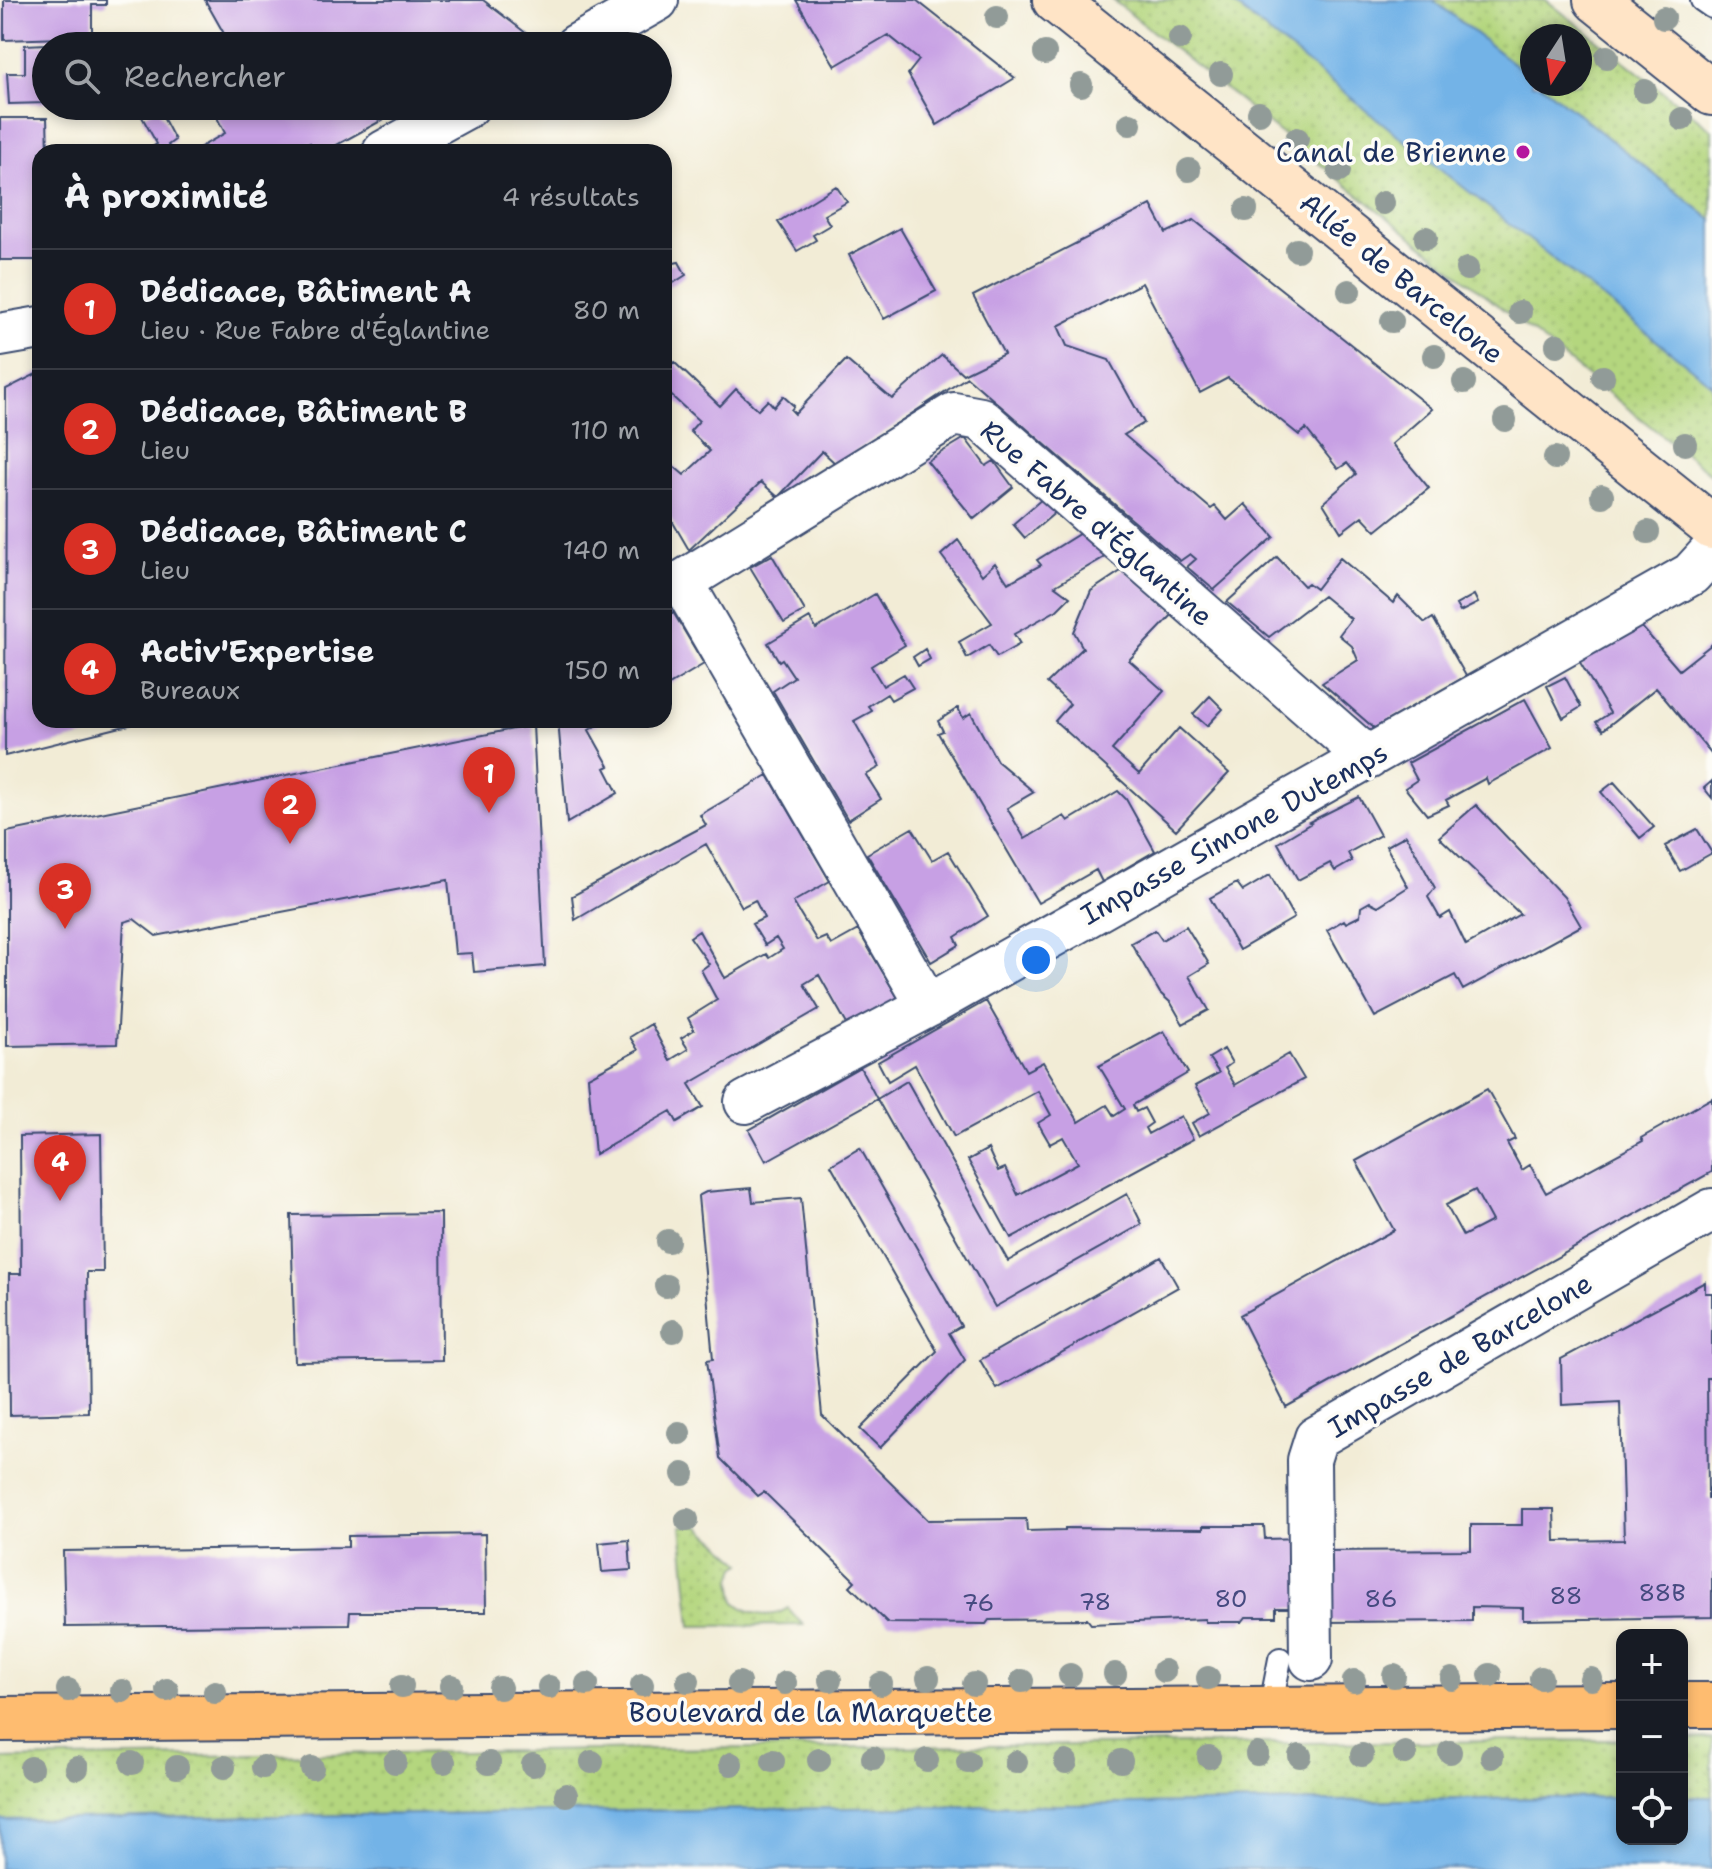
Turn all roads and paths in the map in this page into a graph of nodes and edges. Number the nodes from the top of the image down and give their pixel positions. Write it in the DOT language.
graph roads {
  1 [pos="657,0"];
  2 [pos="1055,0"];
  3 [pos="1596,0"];
  4 [pos="1702,0"];
  5 [pos="1712,7"];
  6 [pos="601,32"];
  7 [pos="1712,93"];
  8 [pos="442,120"];
  9 [pos="399,144"];
  10 [pos="32,329"];
  11 [pos="0,335"];
  12 [pos="1712,527"];
  13 [pos="1712,551"];
  14 [pos="673,587"];
  15 [pos="1368,758"];
  16 [pos="928,1006"];
  17 [pos="746,1102"];
  18 [pos="1712,1210"];
  19 [pos="1296,1659"];
  20 [pos="1688,1705"];
  21 [pos="1712,1705"];
  22 [pos="1616,1706"];
  23 [pos="1270,1710"];
  24 [pos="0,1719"];
  1 -- 6 [label="street"];
  2 -- 12 [label="main road, Allée de Barcelone"];
  3 -- 7 [label="main road"];
  4 -- 5 [label="lane"];
  8 -- 9 [label="street"];
  10 -- 11 [label="street"];
  13 -- 15 [label="street, Impasse Simone Dutemps"];
  14 -- 15 [label="street, Rue Fabre d'Églantine"];
  14 -- 16 [label="street, Rue Fabre d'Églantine"];
  15 -- 16 [label="street, Impasse Simone Dutemps"];
  16 -- 17 [label="street, Impasse Simone Dutemps"];
  18 -- 19 [label="street, Impasse de Barcelone"];
  19 -- 23 [label="lane"];
  20 -- 21 [label="main road"];
  22 -- 23 [label="main road, Boulevard de la Marquette"];
  23 -- 24 [label="main road, Boulevard de la Marquette"];
}
